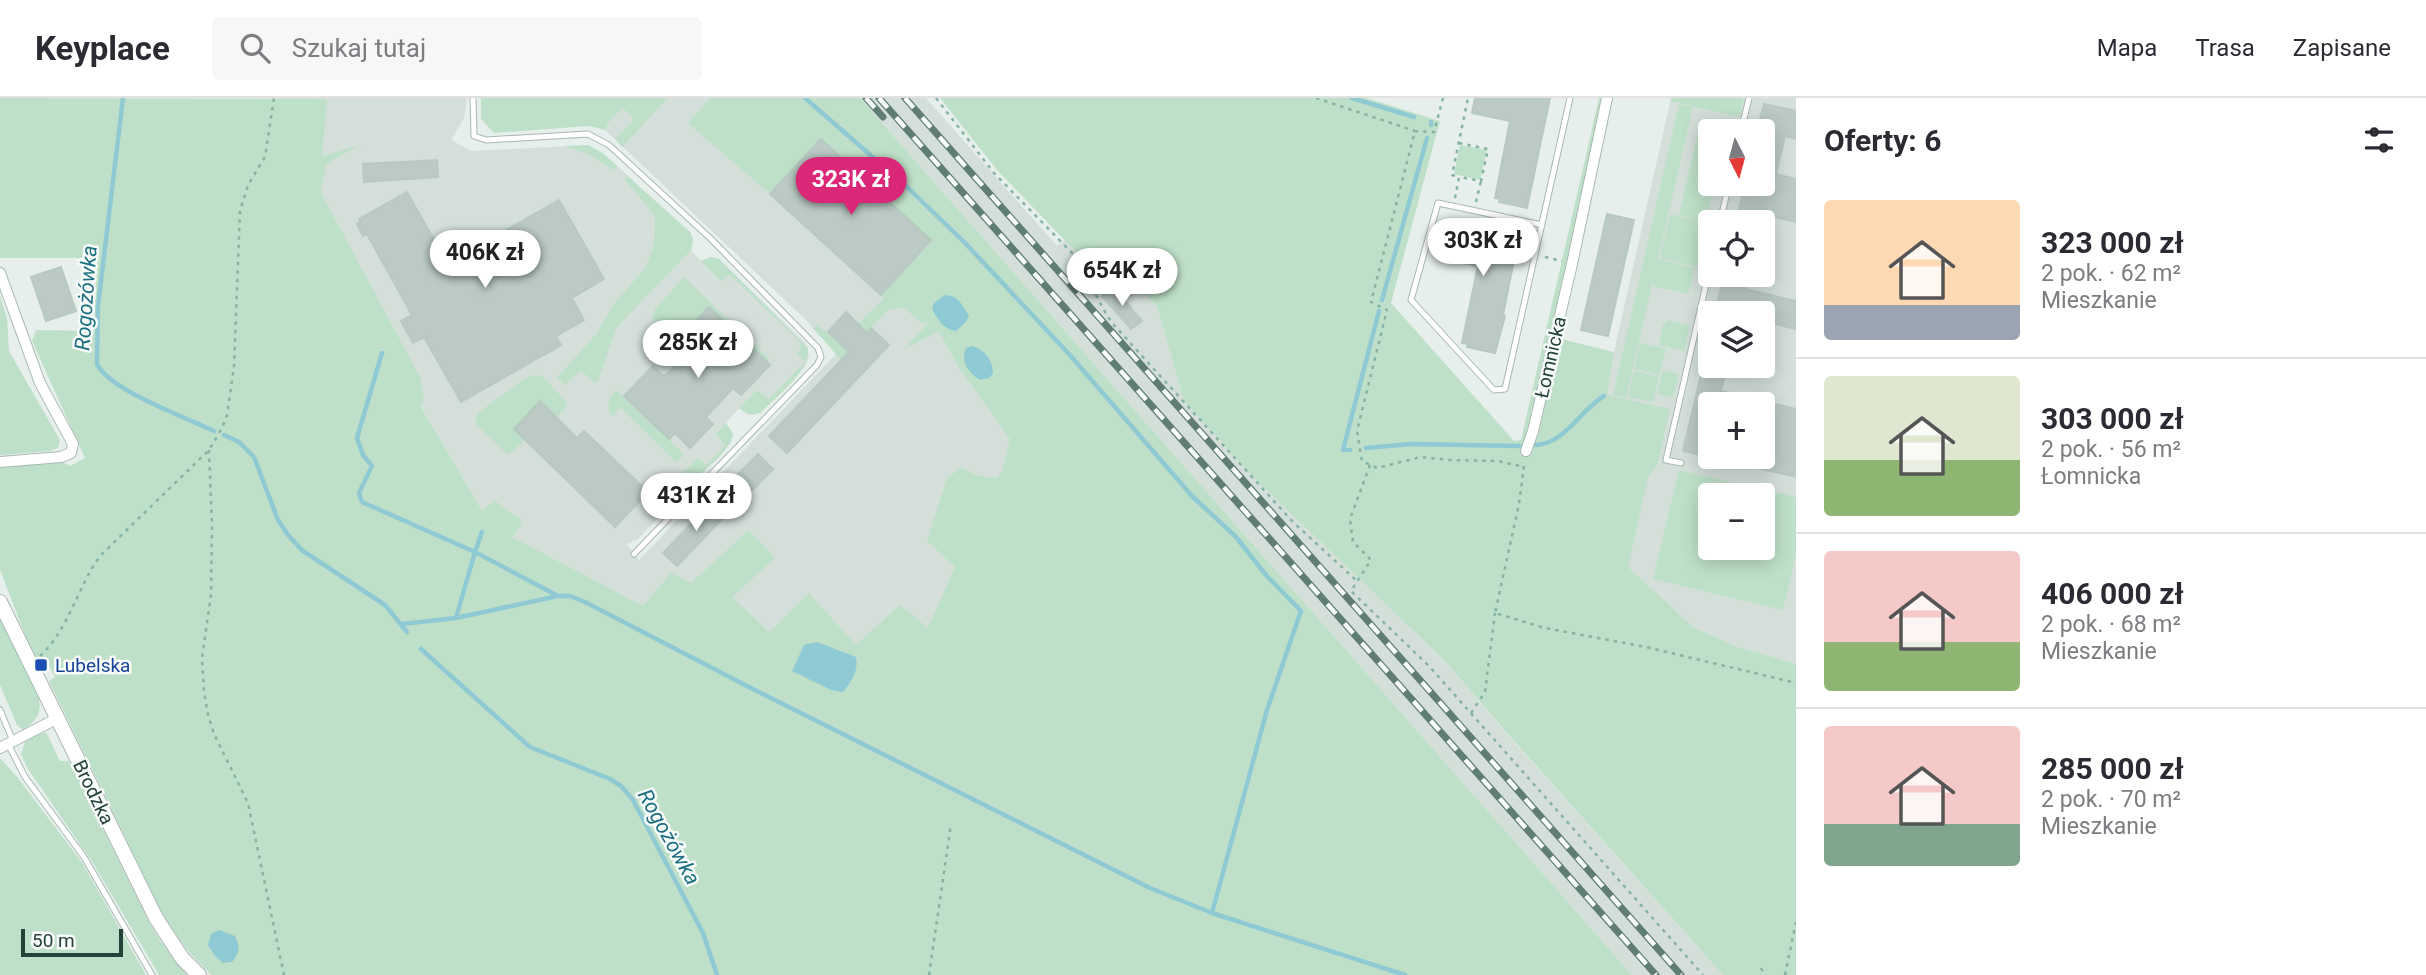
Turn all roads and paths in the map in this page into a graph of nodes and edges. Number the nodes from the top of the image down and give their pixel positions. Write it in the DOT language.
graph roads {
  1 [pos="274,98"];
  2 [pos="472,98"];
  3 [pos="936,98"];
  4 [pos="1316,98"];
  5 [pos="1443,98"];
  6 [pos="1468,98"];
  7 [pos="1570,98"];
  8 [pos="1607,98"];
  9 [pos="1749,98"];
  10 [pos="1744,119"];
  11 [pos="1415,131"];
  12 [pos="1459,143"];
  13 [pos="1460,177"];
  14 [pos="1481,181"];
  15 [pos="1453,206"];
  16 [pos="1474,211"];
  17 [pos="1542,225"];
  18 [pos="1535,254"];
  19 [pos="1572,264"];
  20 [pos="0,273"];
  21 [pos="1705,287"];
  22 [pos="209,450"];
  23 [pos="1526,451"];
  24 [pos="0,461"];
  25 [pos="1681,463"];
  26 [pos="1370,465"];
  27 [pos="1524,467"];
  28 [pos="634,554"];
  29 [pos="1357,582"];
  30 [pos="0,602"];
  31 [pos="1495,613"];
  32 [pos="37,660"];
  33 [pos="1796,683"];
  34 [pos="0,710"];
  35 [pos="1471,713"];
  36 [pos="58,718"];
  37 [pos="7,744"];
  38 [pos="951,824"];
  39 [pos="1796,922"];
  40 [pos="1761,968"];
  41 [pos="152,975"];
  42 [pos="199,975"];
  43 [pos="284,975"];
  44 [pos="929,975"];
  45 [pos="1703,975"];
  46 [pos="1765,975"];
  47 [pos="1785,975"];
  1 -- 22 [label="path"];
  2 -- 28 [label="lane"];
  3 -- 29 [label="path"];
  4 -- 11 [label="path"];
  5 -- 11 [label="path"];
  6 -- 12 [label="path"];
  7 -- 17 [label="lane"];
  8 -- 19 [label="street, Łomnicka"];
  9 -- 10 [label="lane"];
  11 -- 26 [label="path"];
  12 -- 13 [label="path"];
  12 -- 14 [label="path"];
  13 -- 14 [label="path"];
  13 -- 15 [label="path"];
  14 -- 16 [label="path"];
  15 -- 16 [label="lane"];
  15 -- 18 [label="lane"];
  16 -- 17 [label="lane"];
  17 -- 18 [label="lane"];
  18 -- 19 [label="path"];
  19 -- 23 [label="street, Łomnicka"];
  20 -- 24 [label="street"];
  21 -- 25 [label="lane"];
  22 -- 32 [label="path"];
  22 -- 43 [label="path"];
  23 -- 27 [label="path"];
  26 -- 27 [label="path"];
  26 -- 29 [label="path"];
  27 -- 31 [label="path"];
  29 -- 35 [label="path"];
  30 -- 36 [label="street, Brodzka"];
  31 -- 33 [label="path"];
  31 -- 35 [label="path"];
  34 -- 37 [label="lane"];
  35 -- 45 [label="path"];
  36 -- 37 [label="street"];
  36 -- 42 [label="street, Brodzka"];
  37 -- 41 [label="lane"];
  38 -- 44 [label="path"];
  39 -- 47 [label="path"];
  40 -- 46 [label="path"];
}
